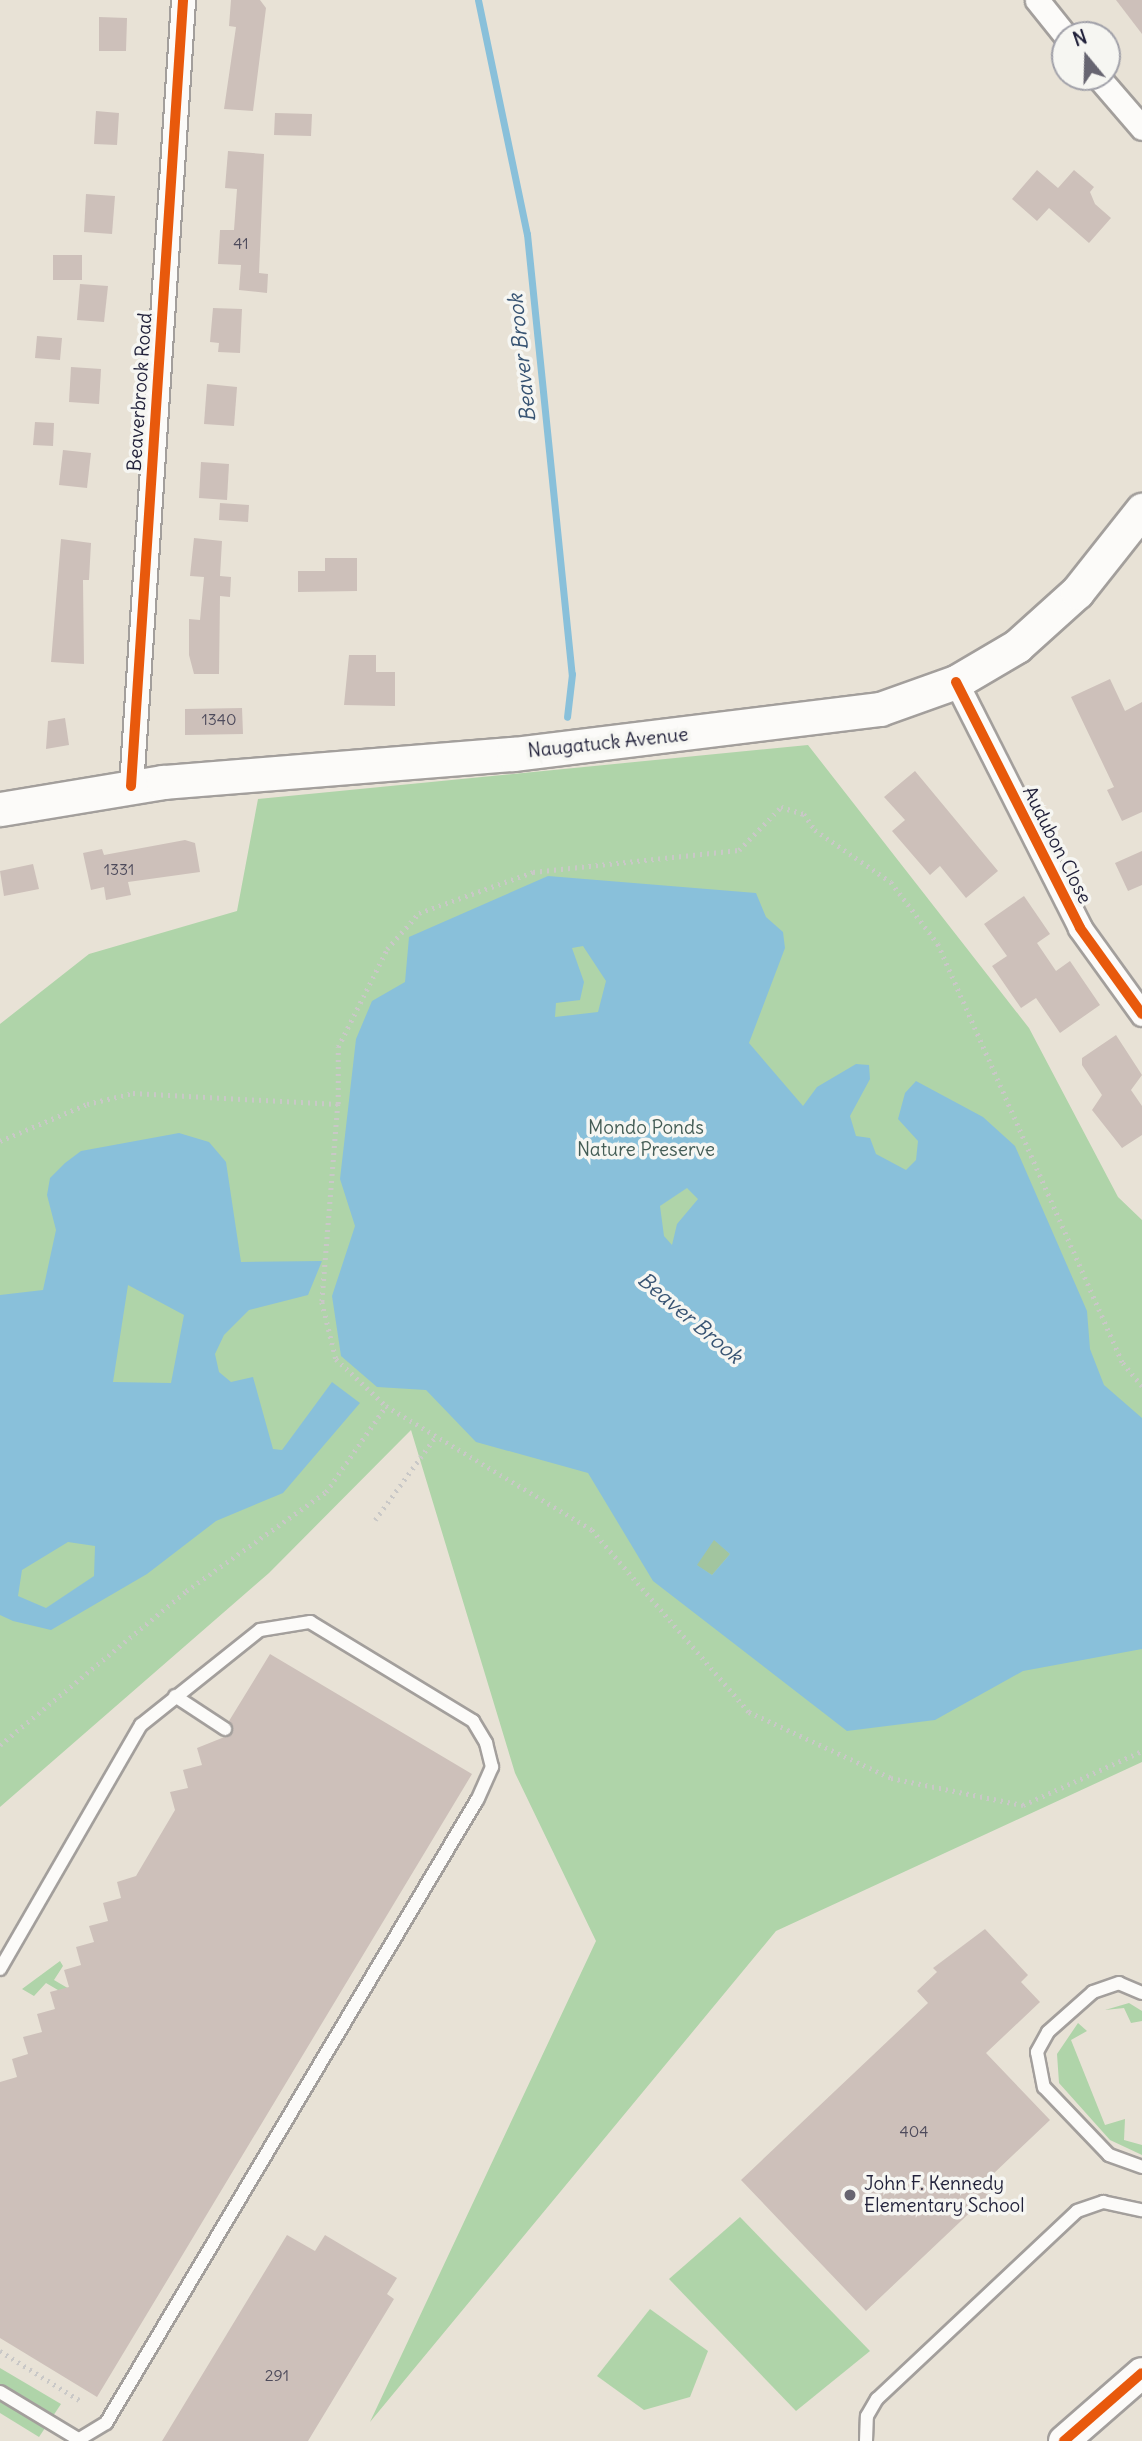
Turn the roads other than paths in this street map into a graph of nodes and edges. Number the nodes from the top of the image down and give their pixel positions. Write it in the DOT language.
graph roads {
  1 [pos="183,0"];
  2 [pos="1037,0"];
  3 [pos="1054,21"];
  4 [pos="1110,91"];
  5 [pos="1142,128"];
  6 [pos="1142,510"];
  7 [pos="956,682"];
  8 [pos="131,786"];
  9 [pos="0,808"];
  10 [pos="1142,1014"];
  11 [pos="175,1696"];
  12 [pos="225,1729"];
  13 [pos="0,1969"];
  14 [pos="1142,1993"];
  15 [pos="1142,2167"];
  16 [pos="1142,2210"];
  17 [pos="1142,2373"];
  18 [pos="0,2392"];
  19 [pos="77,2440"];
  20 [pos="866,2441"];
  21 [pos="1063,2441"];
  1 -- 8 [label="street, Beaverbrook Road"];
  2 -- 3 [label="street"];
  4 -- 5 [label="street"];
  6 -- 7 [label="main road, Naugatuck Avenue"];
  7 -- 8 [label="main road, Naugatuck Avenue"];
  7 -- 10 [label="street, Audubon Close"];
  8 -- 9 [label="main road, Naugatuck Avenue"];
  11 -- 12 [label="lane"];
  11 -- 13 [label="lane"];
  11 -- 19 [label="lane"];
  14 -- 15 [label="lane"];
  16 -- 20 [label="lane"];
  17 -- 21 [label="street"];
  18 -- 19 [label="lane"];
}
